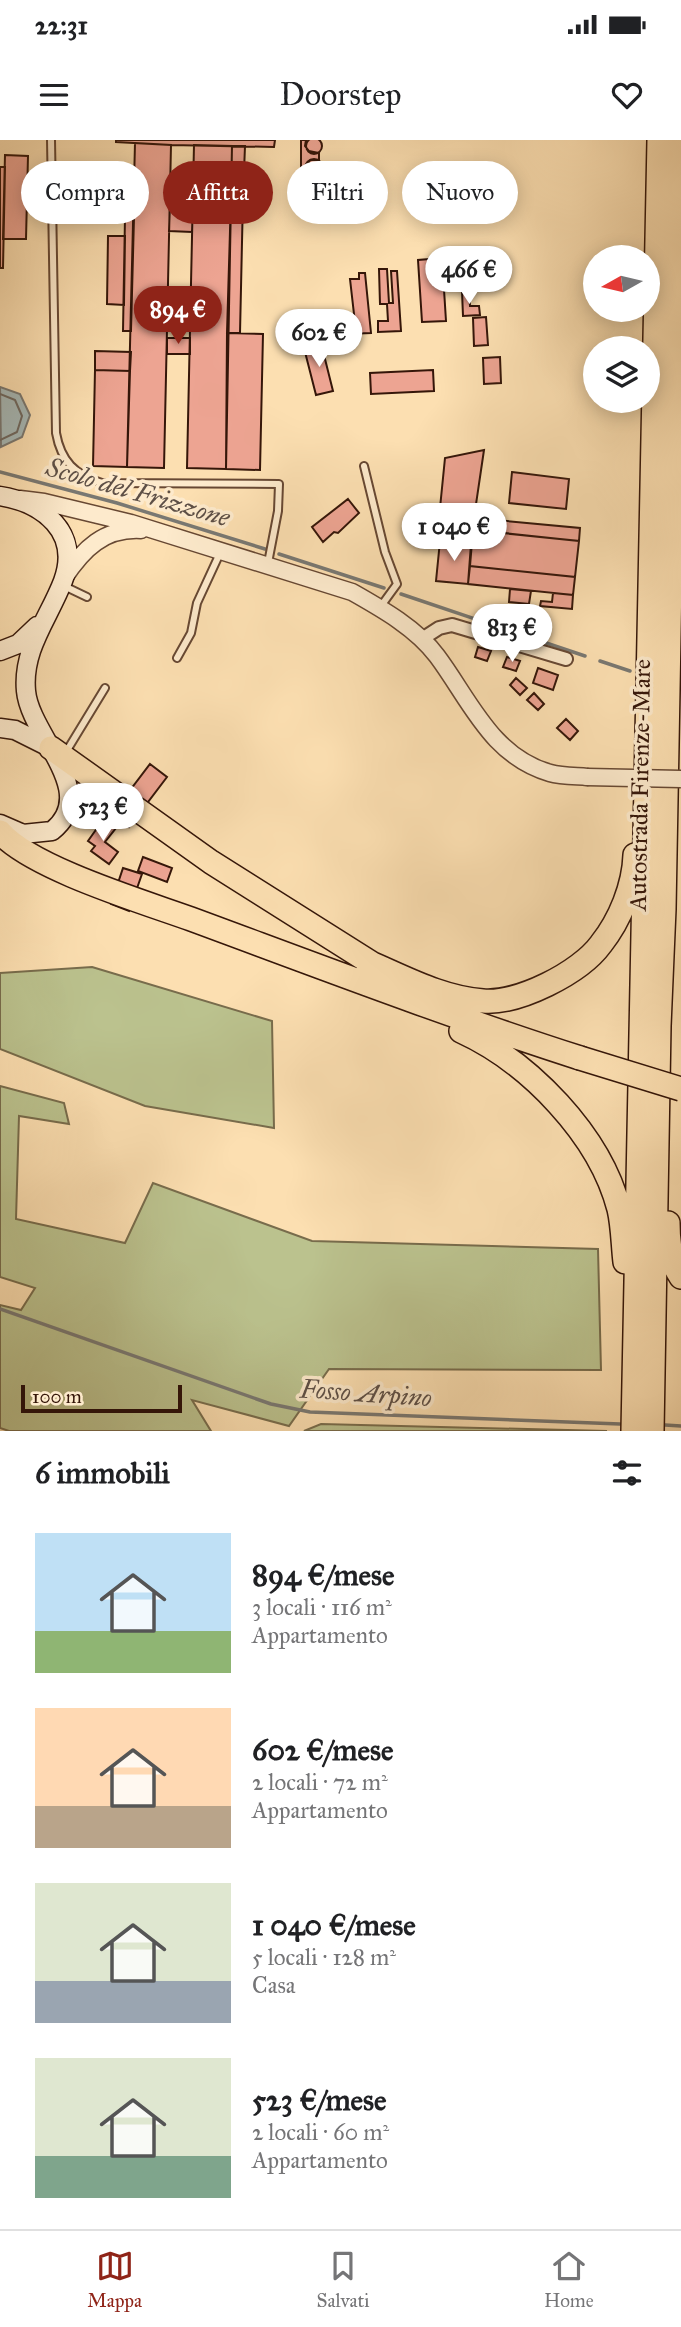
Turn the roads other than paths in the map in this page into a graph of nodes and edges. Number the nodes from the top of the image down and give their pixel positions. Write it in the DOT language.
graph roads {
  1 [pos="51,140"];
  2 [pos="659,140"];
  3 [pos="678,140"];
  4 [pos="365,466"];
  5 [pos="9,498"];
  6 [pos="653,523"];
  7 [pos="154,531"];
  8 [pos="221,551"];
  9 [pos="268,565"];
  10 [pos="62,583"];
  11 [pos="87,597"];
  12 [pos="380,607"];
  13 [pos="42,621"];
  14 [pos="422,639"];
  15 [pos="0,651"];
  16 [pos="177,659"];
  17 [pos="566,659"];
  18 [pos="105,688"];
  19 [pos="0,728"];
  20 [pos="57,752"];
  21 [pos="681,779"];
  22 [pos="0,824"];
  23 [pos="0,832"];
  24 [pos="664,909"];
  25 [pos="366,961"];
  26 [pos="338,973"];
  27 [pos="582,1054"];
  28 [pos="681,1080"];
  29 [pos="681,1089"];
  30 [pos="681,1277"];
  31 [pos="631,1431"];
  32 [pos="652,1431"];
  1 -- 9 [label="lane"];
  2 -- 6 [label="highway, Autostrada Firenze-Mare"];
  3 -- 24 [label="highway, Autostrada Firenze-Mare"];
  4 -- 12 [label="lane"];
  5 -- 7 [label="street"];
  5 -- 10 [label="main road"];
  6 -- 25 [label="highway"];
  6 -- 31 [label="highway, Autostrada Firenze-Mare"];
  7 -- 8 [label="street"];
  7 -- 10 [label="street"];
  8 -- 9 [label="street"];
  8 -- 16 [label="lane"];
  9 -- 12 [label="street"];
  10 -- 11 [label="lane"];
  10 -- 13 [label="main road"];
  12 -- 14 [label="street"];
  13 -- 15 [label="main road"];
  13 -- 20 [label="main road"];
  14 -- 17 [label="street"];
  14 -- 21 [label="street, bridge"];
  18 -- 20 [label="lane"];
  19 -- 20 [label="main road"];
  20 -- 22 [label="main road"];
  20 -- 25 [label="highway"];
  23 -- 26 [label="highway"];
  24 -- 30 [label="highway"];
  24 -- 32 [label="highway, Autostrada Firenze-Mare"];
  25 -- 27 [label="highway"];
  26 -- 27 [label="highway"];
  26 -- 31 [label="highway"];
  27 -- 28 [label="highway"];
  27 -- 29 [label="highway, bridge"];
}
